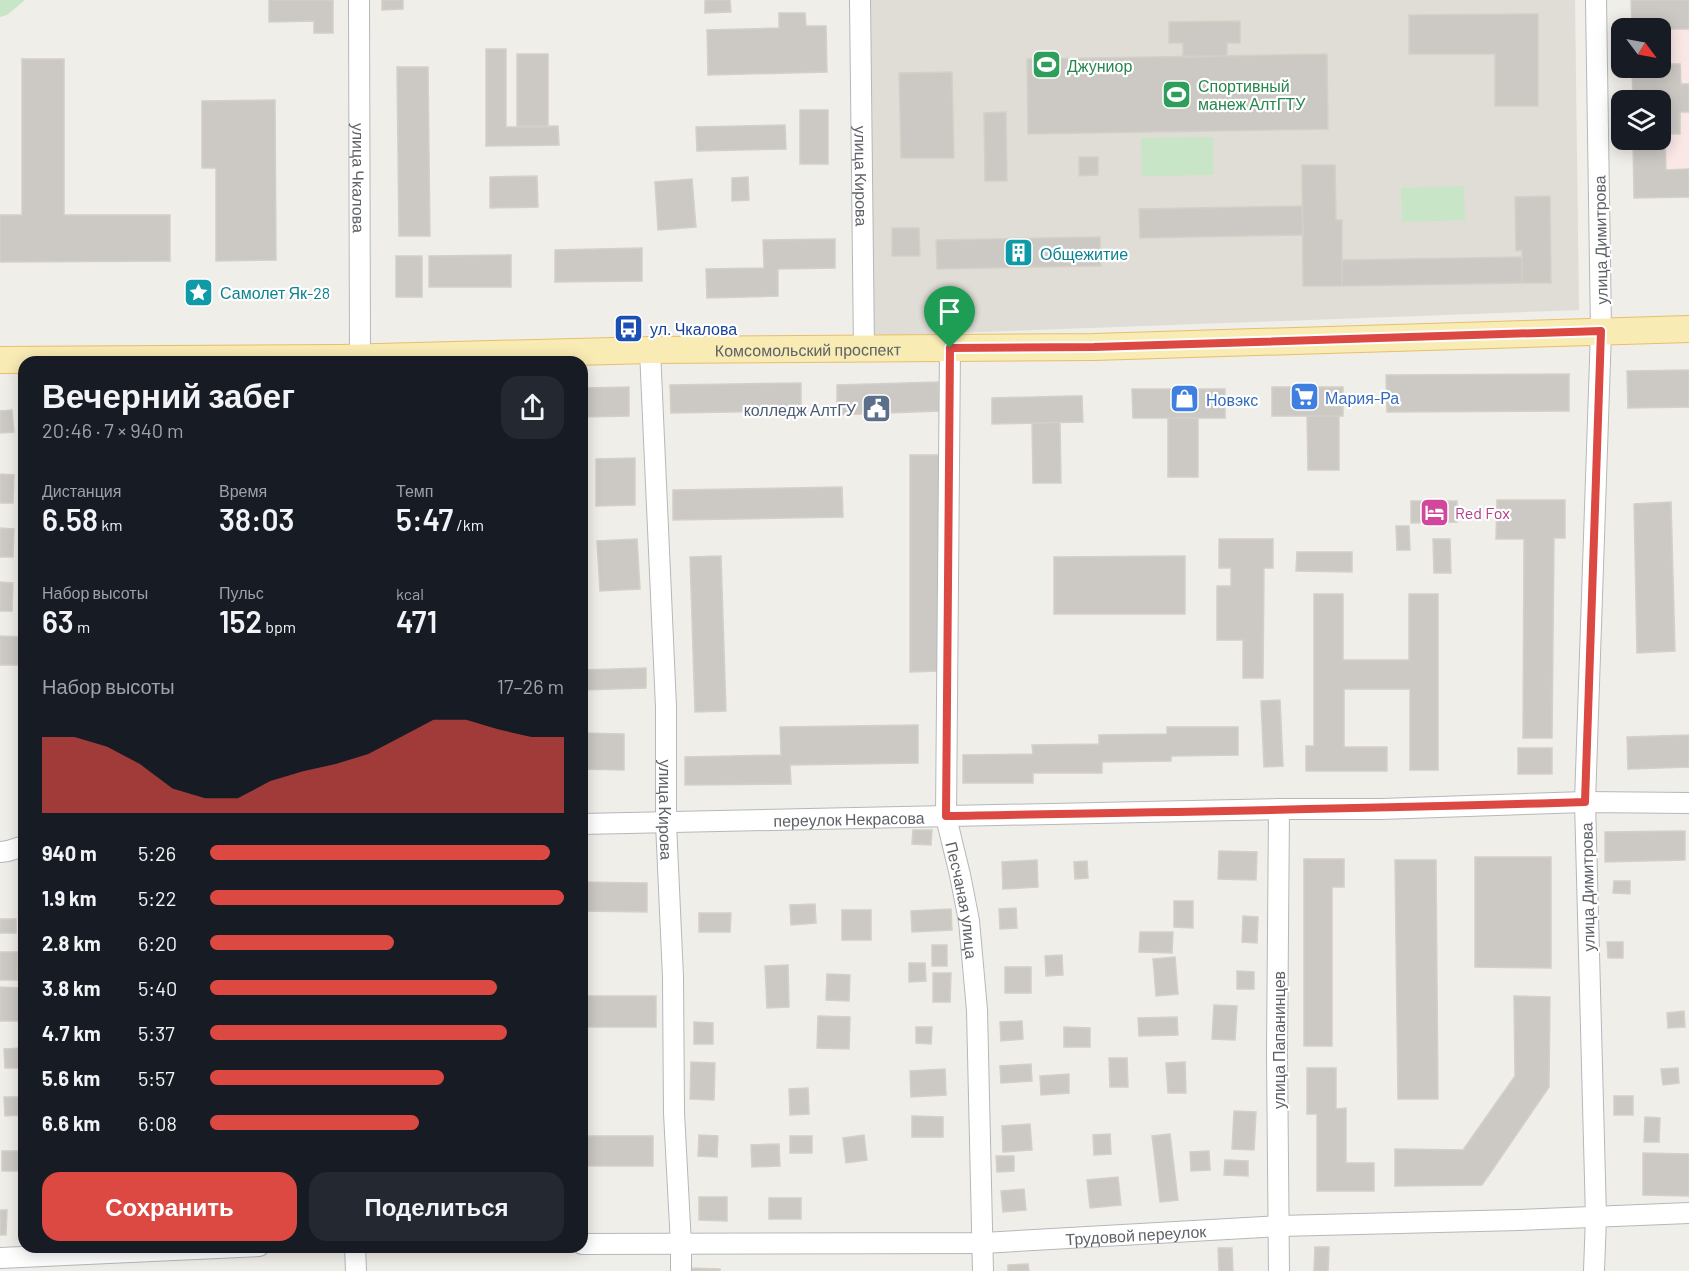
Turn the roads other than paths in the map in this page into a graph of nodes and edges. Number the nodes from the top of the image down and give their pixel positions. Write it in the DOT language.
graph roads {
  1 [pos="359,0"];
  2 [pos="860,0"];
  3 [pos="1596,0"];
  4 [pos="1689,329"];
  5 [pos="1601,331"];
  6 [pos="950,348"];
  7 [pos="650,350"];
  8 [pos="864,350"];
  9 [pos="360,356"];
  10 [pos="401,356"];
  11 [pos="0,360"];
  12 [pos="18,360"];
  13 [pos="1585,802"];
  14 [pos="1689,803"];
  15 [pos="1279,809"];
  16 [pos="946,816"];
  17 [pos="666,822"];
  18 [pos="588,824"];
  19 [pos="18,848"];
  20 [pos="0,852"];
  21 [pos="1689,1213"];
  22 [pos="1596,1217"];
  23 [pos="1279,1226"];
  24 [pos="983,1243"];
  25 [pos="588,1244"];
  26 [pos="681,1245"];
  27 [pos="136,1253"];
  28 [pos="355,1253"];
  29 [pos="0,1258"];
  30 [pos="49,1258"];
  31 [pos="356,1271"];
  32 [pos="681,1271"];
  33 [pos="983,1271"];
  34 [pos="1279,1271"];
  35 [pos="1594,1271"];
  1 -- 9 [label="street, улица Чкалова"];
  2 -- 8 [label="street, улица Кирова"];
  3 -- 5 [label="street, улица Димитрова"];
  4 -- 5 [label="main road, Комсомольский проспект"];
  5 -- 6 [label="main road, Комсомольский проспект"];
  5 -- 13 [label="street, улица Димитрова"];
  6 -- 8 [label="main road, Комсомольский проспект"];
  6 -- 16 [label="street, Песчаная улица"];
  7 -- 8 [label="main road, Комсомольский проспект"];
  7 -- 10 [label="main road, Комсомольский проспект"];
  7 -- 17 [label="street, улица Кирова"];
  11 -- 12 [label="main road, Комсомольский проспект"];
  13 -- 14 [label="street, переулок Некрасова"];
  13 -- 15 [label="street, переулок Некрасова"];
  13 -- 22 [label="street, улица Димитрова"];
  15 -- 16 [label="street, переулок Некрасова"];
  15 -- 23 [label="street, улица Папанинцев"];
  16 -- 17 [label="street, переулок Некрасова"];
  16 -- 24 [label="street, Песчаная улица"];
  17 -- 18 [label="street, переулок Некрасова"];
  17 -- 26 [label="street, улица Кирова"];
  19 -- 20 [label="street"];
  21 -- 22 [label="street, Трудовой переулок"];
  22 -- 23 [label="street, Трудовой переулок"];
  22 -- 35 [label="street, улица Димитрова"];
  23 -- 24 [label="street, Трудовой переулок"];
  23 -- 34 [label="street, улица Папанинцев"];
  24 -- 26 [label="street, Трудовой переулок"];
  24 -- 33 [label="street, Песчаная улица"];
  25 -- 26 [label="street, Трудовой переулок"];
  26 -- 32 [label="street, улица Кирова"];
  27 -- 30 [label="street"];
  28 -- 31 [label="street"];
  29 -- 30 [label="street"];
}
